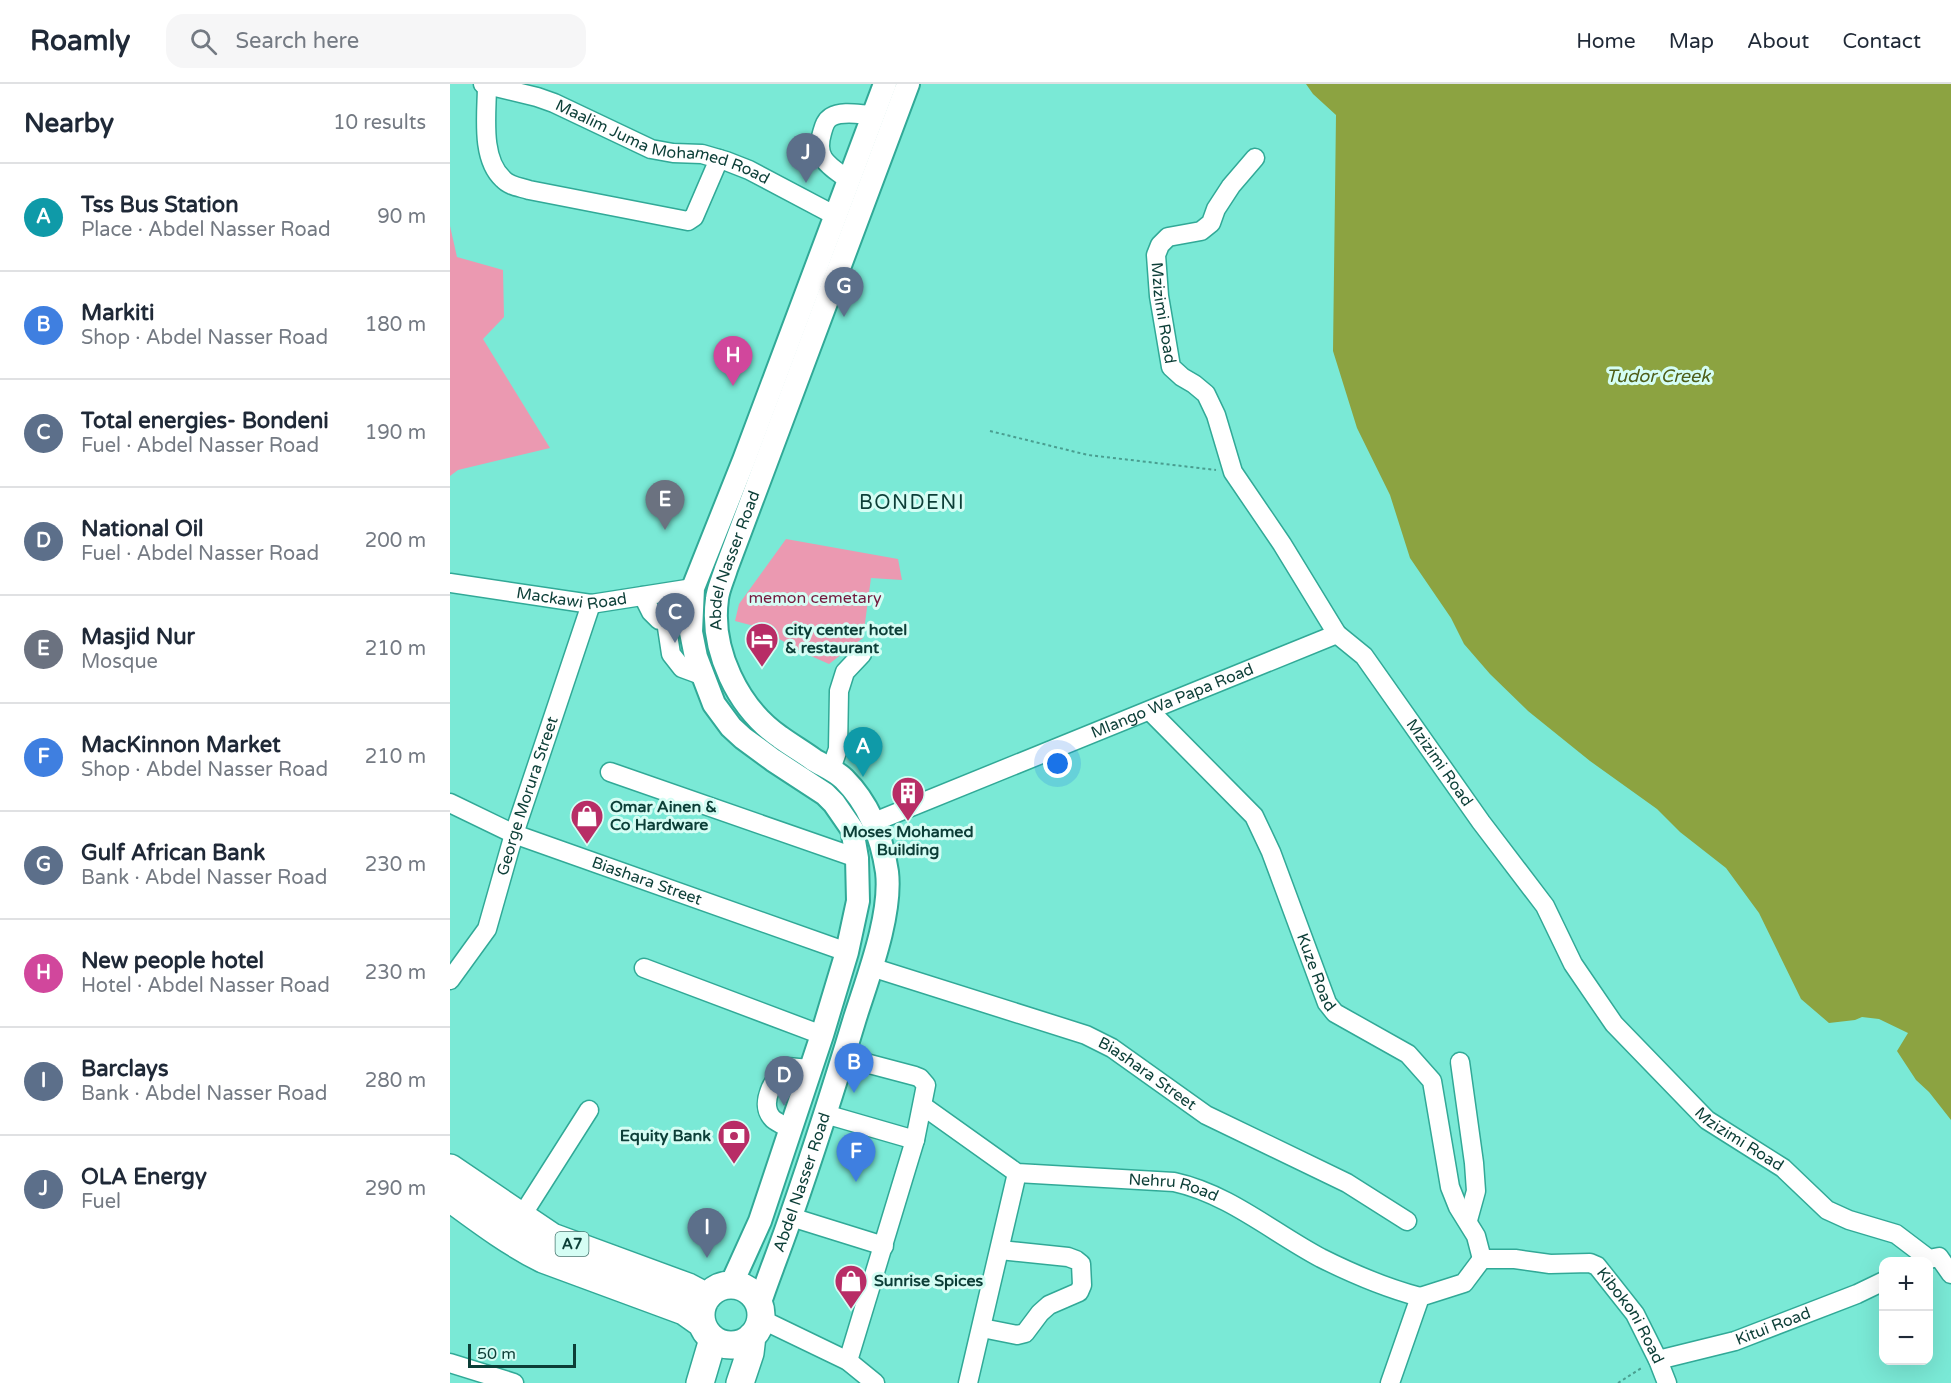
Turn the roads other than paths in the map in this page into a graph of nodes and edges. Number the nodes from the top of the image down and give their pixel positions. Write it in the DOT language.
graph roads {
  1 [pos="483,84"];
  2 [pos="885,84"];
  3 [pos="908,84"];
  4 [pos="487,85"];
  5 [pos="540,90"];
  6 [pos="874,115"];
  7 [pos="873,148"];
  8 [pos="1255,158"];
  9 [pos="719,159"];
  10 [pos="850,181"];
  11 [pos="836,216"];
  12 [pos="823,282"];
  13 [pos="450,583"];
  14 [pos="693,588"];
  15 [pos="643,596"];
  16 [pos="591,604"];
  17 [pos="691,618"];
  18 [pos="666,621"];
  19 [pos="1337,633"];
  20 [pos="862,654"];
  21 [pos="701,675"];
  22 [pos="1150,711"];
  23 [pos="831,769"];
  24 [pos="610,772"];
  25 [pos="450,803"];
  26 [pos="874,822"];
  27 [pos="514,834"];
  28 [pos="857,858"];
  29 [pos="847,952"];
  30 [pos="871,967"];
  31 [pos="644,968"];
  32 [pos="450,980"];
  33 [pos="822,1035"];
  34 [pos="843,1057"];
  35 [pos="1460,1062"];
  36 [pos="810,1069"];
  37 [pos="923,1106"];
  38 [pos="589,1110"];
  39 [pos="825,1114"];
  40 [pos="790,1129"];
  41 [pos="915,1140"];
  42 [pos="450,1168"];
  43 [pos="1017,1173"];
  44 [pos="450,1198"];
  45 [pos="521,1217"];
  46 [pos="791,1217"];
  47 [pos="1467,1220"];
  48 [pos="1407,1221"];
  49 [pos="884,1246"];
  50 [pos="1000,1250"];
  51 [pos="1923,1257"];
  52 [pos="1933,1258"];
  53 [pos="1482,1259"];
  54 [pos="1951,1274"];
  55 [pos="1879,1283"];
  56 [pos="731,1285"];
  57 [pos="706,1297"];
  58 [pos="1420,1297"];
  59 [pos="757,1320"];
  60 [pos="982,1329"];
  61 [pos="707,1331"];
  62 [pos="1658,1360"];
  63 [pos="848,1361"];
  64 [pos="450,1363"];
  65 [pos="514,1383"];
  66 [pos="699,1383"];
  67 [pos="741,1383"];
  68 [pos="874,1383"];
  69 [pos="968,1383"];
  70 [pos="1390,1383"];
  71 [pos="1667,1383"];
  1 -- 4 [label="street, Maalim Juma Mohamed Road"];
  2 -- 6 [label="main road, Abdel Nasser Road"];
  3 -- 7 [label="main road, Abdel Nasser Road"];
  4 -- 5 [label="street, Maalim Juma Mohamed Road"];
  4 -- 9 [label="street"];
  5 -- 9 [label="street, Maalim Juma Mohamed Road"];
  6 -- 7 [label="main road, Abdel Nasser Road"];
  6 -- 10 [label="street"];
  7 -- 10 [label="main road, Abdel Nasser Road"];
  7 -- 12 [label="main road, Abdel Nasser Road"];
  8 -- 19 [label="street, Mzizimi Road"];
  9 -- 11 [label="street, Maalim Juma Mohamed Road"];
  10 -- 11 [label="main road, Abdel Nasser Road"];
  11 -- 12 [label="main road, Abdel Nasser Road"];
  12 -- 14 [label="main road, Abdel Nasser Road"];
  12 -- 23 [label="main road, Abdel Nasser Road"];
  13 -- 16 [label="street, Mackawi Road"];
  14 -- 15 [label="street, Mackawi Road"];
  14 -- 17 [label="main road, Abdel Nasser Road"];
  15 -- 16 [label="street, Mackawi Road"];
  15 -- 18 [label="street"];
  16 -- 27 [label="street, George Morura Street"];
  17 -- 18 [label="street"];
  17 -- 21 [label="main road, Abdel Nasser Road"];
  18 -- 21 [label="street"];
  19 -- 22 [label="street, Mlango Wa Papa Road"];
  19 -- 51 [label="street, Mzizimi Road"];
  20 -- 23 [label="street"];
  21 -- 28 [label="main road, Abdel Nasser Road"];
  22 -- 26 [label="street, Mlango Wa Papa Road"];
  22 -- 47 [label="street, Kuze Road"];
  23 -- 26 [label="main road, Abdel Nasser Road"];
  24 -- 28 [label="street"];
  25 -- 27 [label="street, Biashara Street"];
  26 -- 30 [label="main road, Abdel Nasser Road"];
  27 -- 29 [label="street, Biashara Street"];
  27 -- 32 [label="street, George Morura Street"];
  28 -- 29 [label="main road, Abdel Nasser Road"];
  29 -- 33 [label="main road, Abdel Nasser Road"];
  30 -- 34 [label="main road, Abdel Nasser Road"];
  30 -- 48 [label="street, Biashara Street"];
  31 -- 33 [label="street"];
  33 -- 36 [label="main road, Abdel Nasser Road"];
  34 -- 37 [label="street"];
  34 -- 39 [label="main road, Abdel Nasser Road"];
  35 -- 47 [label="street"];
  36 -- 40 [label="main road, Abdel Nasser Road"];
  36 -- 40 [label="street"];
  37 -- 41 [label="street"];
  37 -- 43 [label="street"];
  38 -- 45 [label="street"];
  39 -- 41 [label="street"];
  39 -- 46 [label="main road, Abdel Nasser Road"];
  40 -- 56 [label="main road, Abdel Nasser Road"];
  41 -- 49 [label="street"];
  42 -- 45 [label="highway, A7"];
  43 -- 50 [label="street"];
  43 -- 58 [label="street, Nehru Road"];
  44 -- 61 [label="highway, A7"];
  45 -- 57 [label="highway, A7"];
  46 -- 49 [label="street"];
  46 -- 59 [label="main road, Abdel Nasser Road"];
  47 -- 53 [label="street, Kuze Road"];
  49 -- 63 [label="street"];
  50 -- 60 [label="street"];
  50 -- 60 [label="street"];
  52 -- 54 [label="street, Mzizimi Road"];
  53 -- 58 [label="street"];
  53 -- 62 [label="street, Kibokoni Road"];
  55 -- 62 [label="street, Kitui Road"];
  56 -- 57 [label="highway"];
  56 -- 59 [label="highway"];
  57 -- 61 [label="highway"];
  58 -- 70 [label="street"];
  59 -- 61 [label="highway"];
  59 -- 63 [label="street"];
  59 -- 67 [label="highway"];
  60 -- 69 [label="street"];
  61 -- 66 [label="highway"];
  62 -- 71 [label="street, Kibokoni Road"];
  63 -- 68 [label="street"];
  64 -- 65 [label="street"];
}
